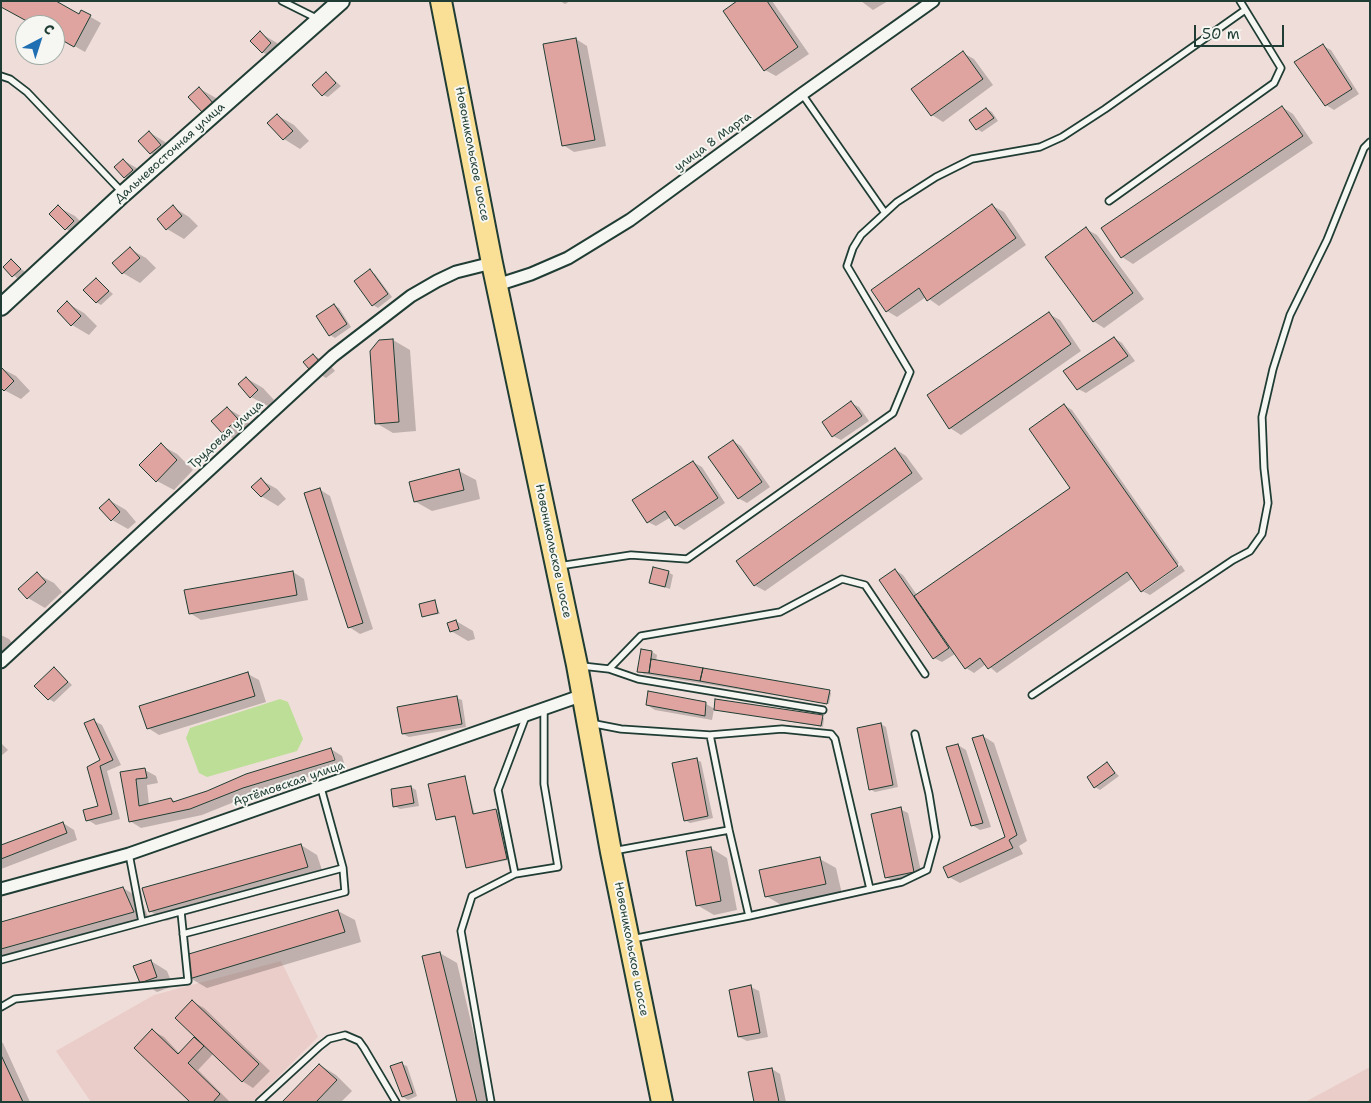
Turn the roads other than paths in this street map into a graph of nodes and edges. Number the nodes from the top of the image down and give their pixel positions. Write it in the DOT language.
graph roads {
  1 [pos="282,1"];
  2 [pos="341,1"];
  3 [pos="441,1"];
  4 [pos="933,1"];
  5 [pos="1240,1"];
  6 [pos="1245,10"];
  7 [pos="325,12"];
  8 [pos="1,76"];
  9 [pos="802,94"];
  10 [pos="1370,142"];
  11 [pos="123,194"];
  12 [pos="1109,201"];
  13 [pos="886,213"];
  14 [pos="492,263"];
  15 [pos="497,285"];
  16 [pos="1,307"];
  17 [pos="556,566"];
  18 [pos="1,662"];
  19 [pos="578,665"];
  20 [pos="609,669"];
  21 [pos="925,674"];
  22 [pos="583,695"];
  23 [pos="1032,695"];
  24 [pos="544,709"];
  25 [pos="823,710"];
  26 [pos="526,715"];
  27 [pos="588,722"];
  28 [pos="915,734"];
  29 [pos="710,735"];
  30 [pos="321,788"];
  31 [pos="729,830"];
  32 [pos="611,852"];
  33 [pos="129,854"];
  34 [pos="343,868"];
  35 [pos="515,874"];
  36 [pos="1,889"];
  37 [pos="870,889"];
  38 [pos="181,912"];
  39 [pos="749,916"];
  40 [pos="142,922"];
  41 [pos="183,934"];
  42 [pos="630,939"];
  43 [pos="1,960"];
  44 [pos="1,1007"];
  45 [pos="259,1102"];
  46 [pos="396,1102"];
  47 [pos="490,1102"];
  48 [pos="662,1102"];
  1 -- 7 [label="lane"];
  2 -- 7 [label="main road, Дальневосточная улица"];
  3 -- 14 [label="highway, Новоникольское шоссе"];
  4 -- 9 [label="street, улица 8 Марта"];
  5 -- 6 [label="lane"];
  6 -- 12 [label="lane"];
  6 -- 13 [label="lane"];
  7 -- 11 [label="main road, Дальневосточная улица"];
  8 -- 11 [label="lane"];
  9 -- 13 [label="lane"];
  9 -- 15 [label="street, улица 8 Марта"];
  10 -- 23 [label="lane"];
  11 -- 16 [label="main road, Дальневосточная улица"];
  13 -- 17 [label="lane"];
  14 -- 15 [label="highway, Новоникольское шоссе"];
  14 -- 18 [label="street, Трудовая улица"];
  15 -- 17 [label="highway, Новоникольское шоссе"];
  17 -- 19 [label="highway, Новоникольское шоссе"];
  19 -- 20 [label="lane"];
  19 -- 22 [label="highway, Новоникольское шоссе"];
  20 -- 21 [label="lane"];
  20 -- 25 [label="lane"];
  22 -- 24 [label="street, Артёмовская улица"];
  22 -- 27 [label="highway, Новоникольское шоссе"];
  24 -- 26 [label="street, Артёмовская улица"];
  24 -- 35 [label="lane"];
  26 -- 30 [label="street, Артёмовская улица"];
  26 -- 35 [label="lane"];
  27 -- 29 [label="lane"];
  27 -- 32 [label="highway, Новоникольское шоссе"];
  28 -- 37 [label="lane"];
  29 -- 31 [label="lane"];
  29 -- 37 [label="lane"];
  30 -- 33 [label="street, Артёмовская улица"];
  30 -- 34 [label="lane"];
  31 -- 32 [label="lane"];
  31 -- 39 [label="lane"];
  32 -- 42 [label="highway, Новоникольское шоссе"];
  33 -- 36 [label="street, Артёмовская улица"];
  33 -- 40 [label="lane"];
  34 -- 38 [label="lane"];
  34 -- 41 [label="lane"];
  35 -- 47 [label="lane"];
  37 -- 39 [label="lane"];
  38 -- 40 [label="lane"];
  38 -- 41 [label="lane"];
  39 -- 42 [label="lane"];
  40 -- 43 [label="lane"];
  41 -- 44 [label="lane"];
  42 -- 48 [label="highway, Новоникольское шоссе"];
  45 -- 46 [label="lane"];
}
